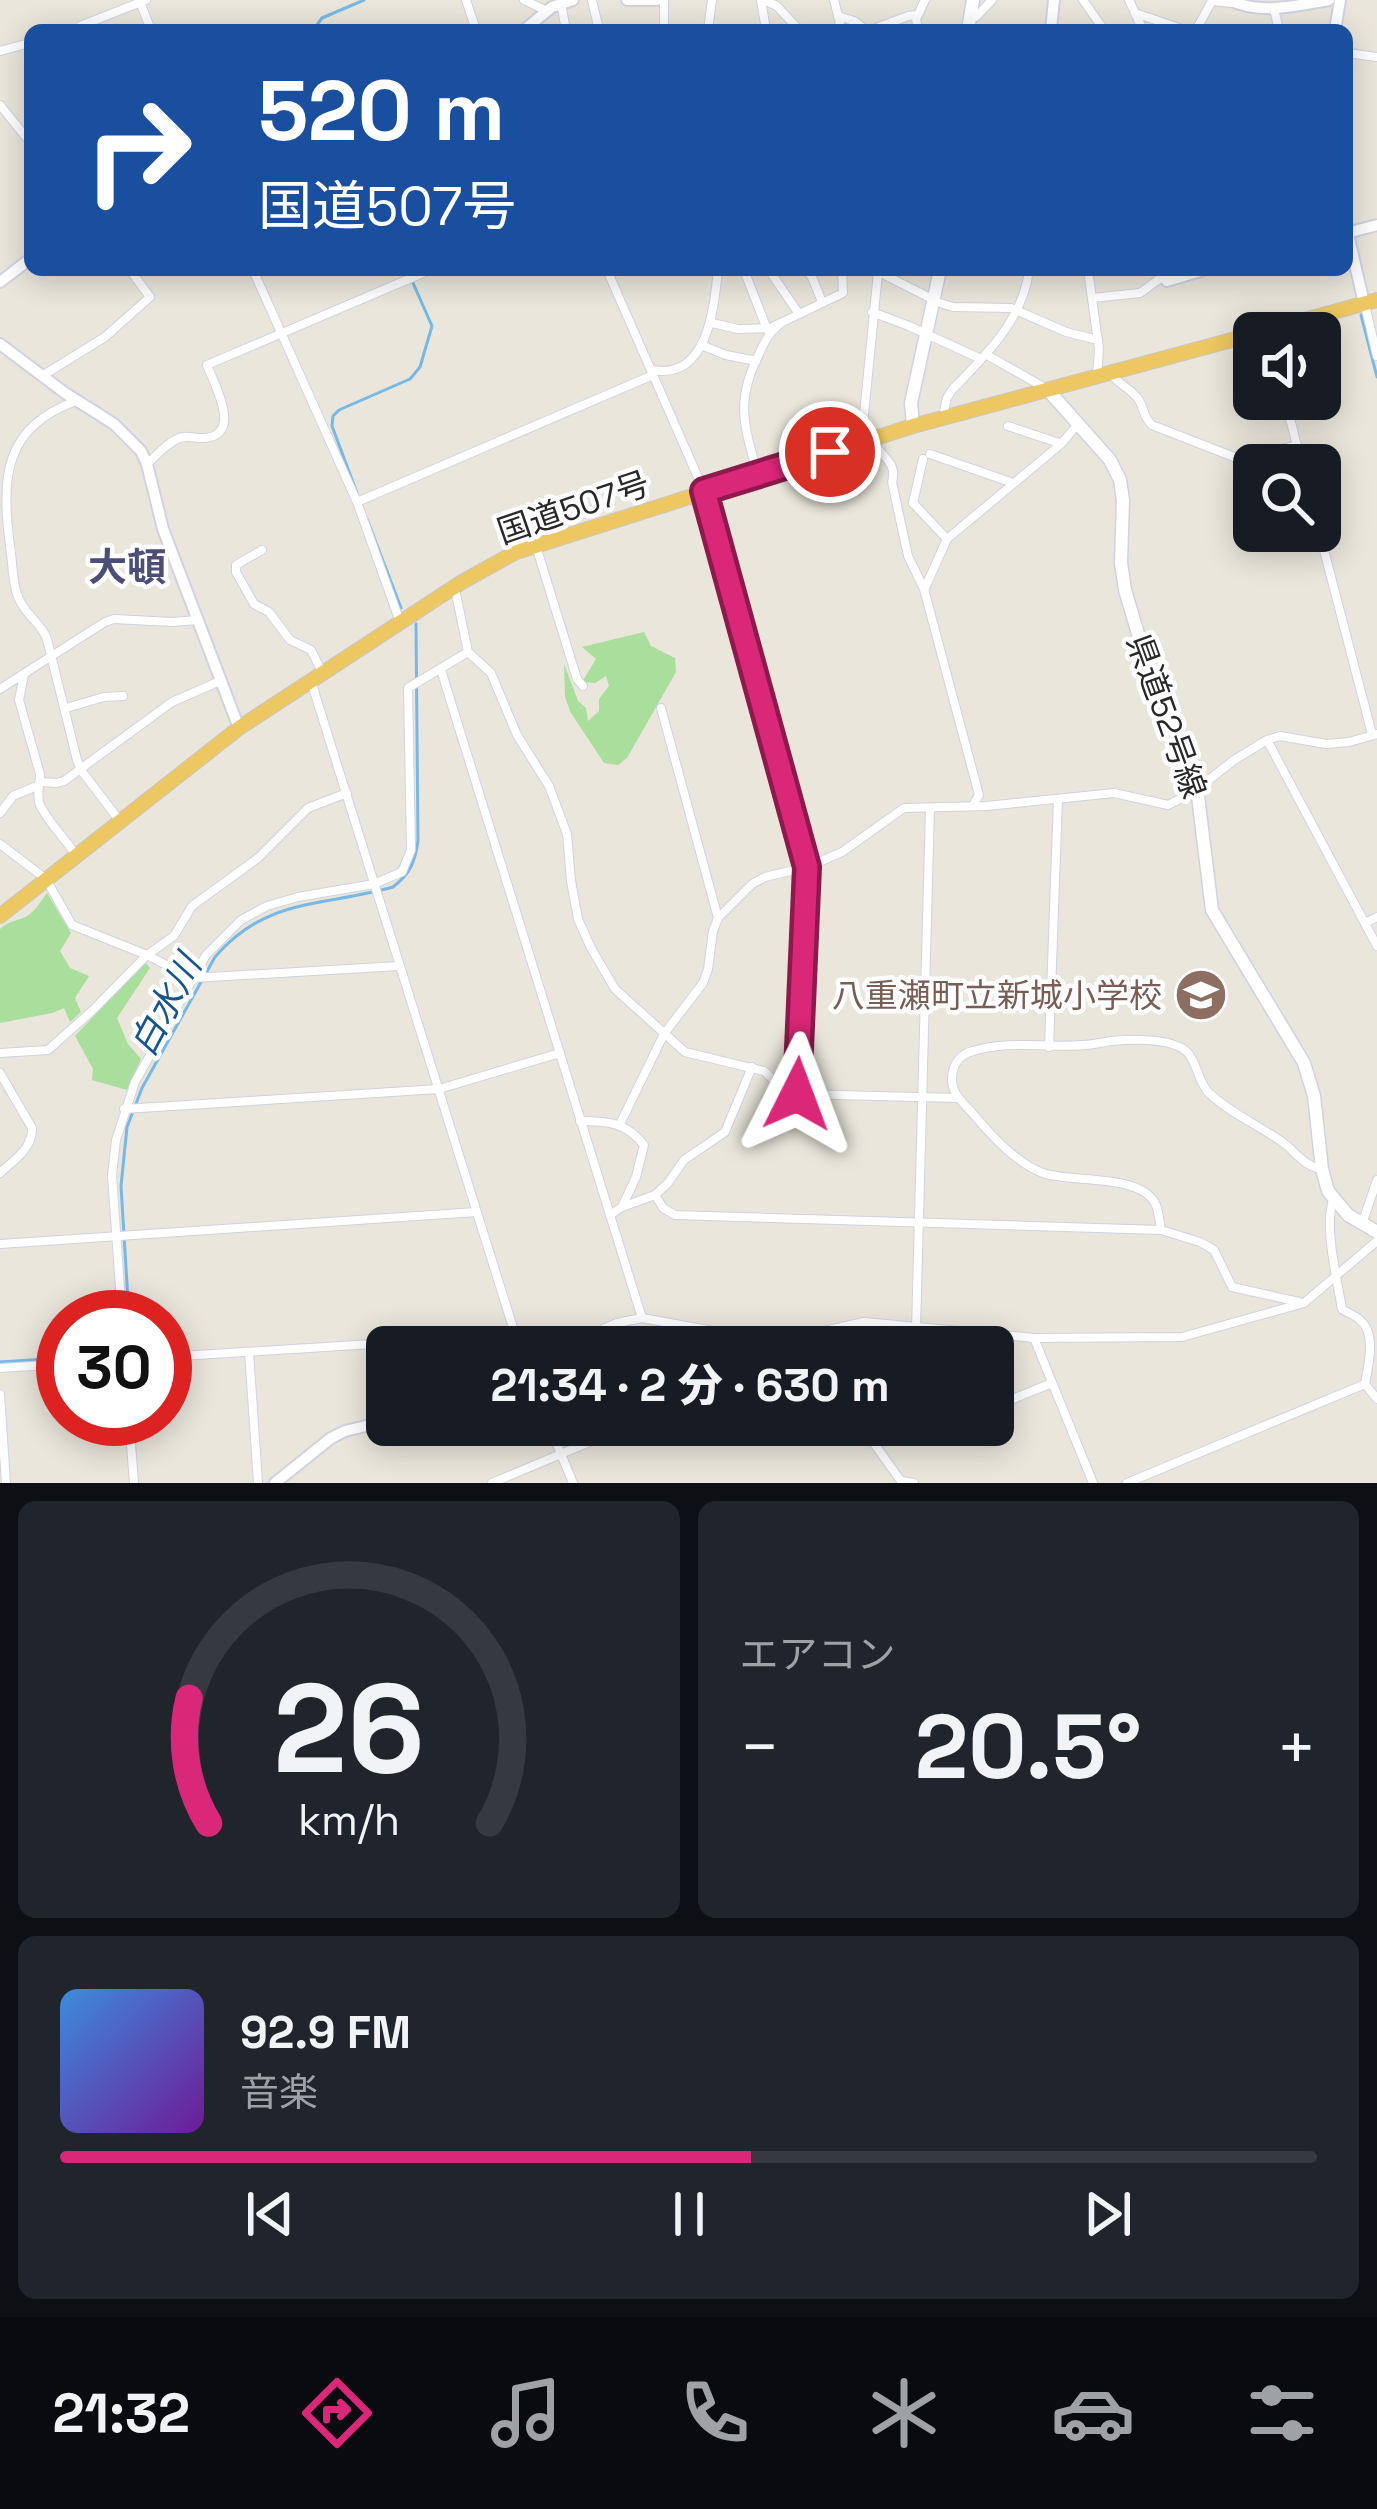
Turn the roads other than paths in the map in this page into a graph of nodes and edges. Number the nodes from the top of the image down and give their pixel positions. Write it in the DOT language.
graph roads {
  1 [pos="524,0"];
  2 [pos="627,0"];
  3 [pos="660,0"];
  4 [pos="765,0"];
  5 [pos="834,0"];
  6 [pos="925,0"];
  7 [pos="973,0"];
  8 [pos="992,0"];
  9 [pos="1129,0"];
  10 [pos="1329,0"];
  11 [pos="143,1"];
  12 [pos="1231,1"];
  13 [pos="559,4"];
  14 [pos="1274,9"];
  15 [pos="1136,13"];
  16 [pos="838,16"];
  17 [pos="917,16"];
  18 [pos="969,23"];
  19 [pos="85,24"];
  20 [pos="532,24"];
  21 [pos="792,24"];
  22 [pos="839,24"];
  23 [pos="859,24"];
  24 [pos="885,24"];
  25 [pos="918,24"];
  26 [pos="1141,24"];
  27 [pos="1168,24"];
  28 [pos="1199,24"];
  29 [pos="1278,24"];
  30 [pos="0,105"];
  31 [pos="24,135"];
  32 [pos="1353,250"];
  33 [pos="24,264"];
  34 [pos="134,276"];
  35 [pos="256,276"];
  36 [pos="416,276"];
  37 [pos="611,276"];
  38 [pos="717,276"];
  39 [pos="746,276"];
  40 [pos="773,276"];
  41 [pos="811,276"];
  42 [pos="842,276"];
  43 [pos="876,276"];
  44 [pos="886,276"];
  45 [pos="903,276"];
  46 [pos="939,276"];
  47 [pos="1029,276"];
  48 [pos="1089,276"];
  49 [pos="1158,276"];
  50 [pos="0,282"];
  51 [pos="901,284"];
  52 [pos="1092,298"];
  53 [pos="934,301"];
  54 [pos="822,302"];
  55 [pos="1371,302"];
  56 [pos="1016,310"];
  57 [pos="872,312"];
  58 [pos="1334,312"];
  59 [pos="799,314"];
  60 [pos="712,323"];
  61 [pos="782,323"];
  62 [pos="767,329"];
  63 [pos="280,334"];
  64 [pos="927,334"];
  65 [pos="1233,339"];
  66 [pos="1098,340"];
  67 [pos="701,345"];
  68 [pos="3,352"];
  69 [pos="1377,356"];
  70 [pos="984,357"];
  71 [pos="756,361"];
  72 [pos="652,372"];
  73 [pos="1104,374"];
  74 [pos="42,376"];
  75 [pos="1048,390"];
  76 [pos="76,400"];
  77 [pos="943,418"];
  78 [pos="1078,424"];
  79 [pos="913,426"];
  80 [pos="1008,426"];
  81 [pos="869,440"];
  82 [pos="1061,444"];
  83 [pos="1233,457"];
  84 [pos="147,464"];
  85 [pos="758,475"];
  86 [pos="1015,483"];
  87 [pos="704,491"];
  88 [pos="357,502"];
  89 [pos="913,503"];
  90 [pos="897,510"];
  91 [pos="947,539"];
  92 [pos="535,544"];
  93 [pos="262,550"];
  94 [pos="1325,552"];
  95 [pos="455,587"];
  96 [pos="924,589"];
  97 [pos="197,620"];
  98 [pos="400,623"];
  99 [pos="468,652"];
  100 [pos="52,653"];
  101 [pos="441,670"];
  102 [pos="24,673"];
  103 [pos="317,678"];
  104 [pos="220,682"];
  105 [pos="583,686"];
  106 [pos="0,689"];
  107 [pos="123,697"];
  108 [pos="66,708"];
  109 [pos="662,708"];
  110 [pos="239,728"];
  111 [pos="1375,734"];
  112 [pos="1268,740"];
  113 [pos="81,770"];
  114 [pos="41,783"];
  115 [pos="1197,788"];
  116 [pos="347,793"];
  117 [pos="1058,800"];
  118 [pos="972,806"];
  119 [pos="930,808"];
  120 [pos="0,813"];
  121 [pos="120,821"];
  122 [pos="0,844"];
  123 [pos="77,856"];
  124 [pos="807,867"];
  125 [pos="46,879"];
  126 [pos="374,884"];
  127 [pos="0,916"];
  128 [pos="1377,917"];
  129 [pos="718,918"];
  130 [pos="1365,923"];
  131 [pos="1377,946"];
  132 [pos="147,955"];
  133 [pos="399,966"];
  134 [pos="192,978"];
  135 [pos="664,1034"];
  136 [pos="1049,1047"];
  137 [pos="0,1053"];
  138 [pos="560,1053"];
  139 [pos="752,1066"];
  140 [pos="0,1073"];
  141 [pos="439,1089"];
  142 [pos="797,1094"];
  143 [pos="922,1097"];
  144 [pos="957,1098"];
  145 [pos="124,1109"];
  146 [pos="580,1121"];
  147 [pos="620,1124"];
  148 [pos="1322,1169"];
  149 [pos="0,1173"];
  150 [pos="1377,1180"];
  151 [pos="655,1195"];
  152 [pos="1333,1200"];
  153 [pos="622,1207"];
  154 [pos="476,1212"];
  155 [pos="610,1215"];
  156 [pos="918,1223"];
  157 [pos="1361,1224"];
  158 [pos="1161,1230"];
  159 [pos="115,1236"];
  160 [pos="1377,1237"];
  161 [pos="0,1244"];
  162 [pos="1336,1276"];
  163 [pos="120,1290"];
  164 [pos="1304,1303"];
  165 [pos="642,1318"];
  166 [pos="849,1325"];
  167 [pos="512,1326"];
  168 [pos="610,1326"];
  169 [pos="682,1326"];
  170 [pos="845,1326"];
  171 [pos="899,1326"];
  172 [pos="916,1326"];
  173 [pos="1014,1336"];
  174 [pos="1034,1338"];
  175 [pos="366,1345"];
  176 [pos="249,1352"];
  177 [pos="192,1355"];
  178 [pos="36,1366"];
  179 [pos="0,1368"];
  180 [pos="1052,1383"];
  181 [pos="1365,1384"];
  182 [pos="0,1394"];
  183 [pos="1375,1394"];
  184 [pos="1014,1398"];
  185 [pos="366,1426"];
  186 [pos="131,1446"];
  187 [pos="557,1446"];
  188 [pos="579,1446"];
  189 [pos="876,1446"];
  190 [pos="560,1454"];
  191 [pos="1144,1480"];
  192 [pos="6,1483"];
  193 [pos="134,1483"];
  194 [pos="258,1483"];
  195 [pos="275,1483"];
  196 [pos="492,1483"];
  197 [pos="573,1483"];
  198 [pos="914,1483"];
  199 [pos="1093,1483"];
  200 [pos="1127,1483"];
  1 -- 13 [label="street"];
  2 -- 3 [label="street"];
  4 -- 21 [label="street"];
  5 -- 16 [label="street"];
  6 -- 17 [label="street"];
  7 -- 18 [label="main road"];
  8 -- 18 [label="street"];
  9 -- 15 [label="street"];
  10 -- 14 [label="street"];
  11 -- 19 [label="street"];
  12 -- 14 [label="street"];
  12 -- 28 [label="street"];
  13 -- 20 [label="street"];
  14 -- 29 [label="street"];
  15 -- 26 [label="street"];
  15 -- 27 [label="street"];
  16 -- 22 [label="street"];
  16 -- 23 [label="street"];
  17 -- 24 [label="street"];
  17 -- 25 [label="street"];
  30 -- 31 [label="street"];
  32 -- 55 [label="street"];
  33 -- 50 [label="street"];
  34 -- 74 [label="street"];
  35 -- 63 [label="street"];
  36 -- 63 [label="street"];
  37 -- 72 [label="street"];
  38 -- 60 [label="street"];
  39 -- 62 [label="street"];
  40 -- 59 [label="street"];
  41 -- 54 [label="street"];
  42 -- 54 [label="street"];
  43 -- 57 [label="street"];
  44 -- 51 [label="street"];
  45 -- 51 [label="street"];
  46 -- 53 [label="main road"];
  47 -- 56 [label="street"];
  48 -- 52 [label="street"];
  49 -- 52 [label="street"];
  51 -- 53 [label="street"];
  52 -- 66 [label="street"];
  53 -- 56 [label="street"];
  53 -- 64 [label="main road"];
  54 -- 59 [label="street"];
  55 -- 58 [label="highway, 国道507号"];
  55 -- 69 [label="street"];
  56 -- 66 [label="street"];
  56 -- 70 [label="street"];
  57 -- 64 [label="street"];
  57 -- 81 [label="street"];
  59 -- 61 [label="street"];
  60 -- 62 [label="street"];
  60 -- 67 [label="street"];
  61 -- 62 [label="street"];
  61 -- 71 [label="street"];
  63 -- 84 [label="street"];
  63 -- 88 [label="street"];
  64 -- 70 [label="street"];
  64 -- 79 [label="main road"];
  65 -- 73 [label="highway, 国道507号"];
  66 -- 73 [label="street"];
  67 -- 71 [label="street"];
  67 -- 72 [label="street"];
  68 -- 74 [label="street"];
  70 -- 75 [label="street"];
  70 -- 77 [label="street"];
  71 -- 85 [label="street"];
  72 -- 87 [label="street"];
  72 -- 88 [label="street"];
  73 -- 75 [label="highway, 国道507号"];
  73 -- 83 [label="street"];
  74 -- 76 [label="street"];
  75 -- 77 [label="highway, 国道507号"];
  75 -- 78 [label="main road, 県道52号線"];
  76 -- 84 [label="street"];
  76 -- 100 [label="street"];
  77 -- 79 [label="highway, 国道507号"];
  78 -- 82 [label="street"];
  78 -- 115 [label="main road, 県道52号線"];
  79 -- 81 [label="highway, 国道507号"];
  80 -- 82 [label="street"];
  81 -- 85 [label="highway, 国道507号"];
  81 -- 90 [label="street"];
  82 -- 86 [label="street"];
  84 -- 97 [label="street"];
  85 -- 87 [label="highway, 国道507号"];
  86 -- 89 [label="street"];
  86 -- 91 [label="street"];
  87 -- 92 [label="highway, 国道507号"];
  87 -- 124 [label="street"];
  88 -- 98 [label="street"];
  89 -- 90 [label="street"];
  89 -- 91 [label="street"];
  90 -- 96 [label="street"];
  91 -- 96 [label="street"];
  92 -- 95 [label="highway, 国道507号"];
  92 -- 105 [label="street"];
  93 -- 103 [label="street"];
  94 -- 111 [label="street"];
  95 -- 98 [label="highway, 国道507号"];
  95 -- 99 [label="street"];
  96 -- 118 [label="street"];
  97 -- 100 [label="street"];
  97 -- 104 [label="street"];
  98 -- 103 [label="highway, 国道507号"];
  99 -- 101 [label="street"];
  99 -- 135 [label="street"];
  100 -- 102 [label="street"];
  100 -- 108 [label="street"];
  101 -- 126 [label="street"];
  101 -- 138 [label="street"];
  102 -- 106 [label="street"];
  102 -- 114 [label="street"];
  103 -- 110 [label="highway, 国道507号"];
  103 -- 116 [label="street"];
  104 -- 110 [label="street"];
  104 -- 113 [label="street"];
  107 -- 108 [label="street"];
  108 -- 113 [label="street"];
  109 -- 129 [label="street"];
  110 -- 121 [label="highway, 国道507号"];
  111 -- 112 [label="street"];
  112 -- 115 [label="street"];
  112 -- 130 [label="street"];
  113 -- 114 [label="street"];
  113 -- 121 [label="street"];
  114 -- 120 [label="street"];
  114 -- 123 [label="street"];
  115 -- 117 [label="street"];
  115 -- 148 [label="main road, 県道52号線"];
  116 -- 126 [label="street"];
  116 -- 132 [label="street"];
  117 -- 118 [label="street"];
  117 -- 136 [label="street"];
  118 -- 119 [label="street"];
  119 -- 124 [label="street"];
  119 -- 143 [label="street"];
  121 -- 123 [label="highway, 国道507号"];
  122 -- 125 [label="street"];
  123 -- 125 [label="highway, 国道507号"];
  124 -- 129 [label="street"];
  124 -- 142 [label="street"];
  125 -- 127 [label="highway, 国道507号"];
  125 -- 132 [label="street"];
  126 -- 133 [label="street"];
  126 -- 134 [label="street"];
  128 -- 130 [label="street"];
  129 -- 135 [label="street"];
  130 -- 131 [label="street"];
  132 -- 134 [label="street"];
  132 -- 137 [label="street"];
  133 -- 134 [label="street"];
  133 -- 141 [label="street"];
  134 -- 145 [label="street"];
  135 -- 139 [label="street"];
  135 -- 147 [label="street"];
  136 -- 144 [label="street"];
  136 -- 148 [label="street"];
  138 -- 141 [label="street"];
  138 -- 146 [label="street"];
  139 -- 142 [label="street"];
  139 -- 151 [label="street"];
  140 -- 149 [label="street"];
  141 -- 145 [label="street"];
  141 -- 154 [label="street"];
  142 -- 143 [label="street"];
  143 -- 144 [label="street"];
  143 -- 156 [label="street"];
  144 -- 158 [label="street"];
  145 -- 159 [label="street"];
  146 -- 147 [label="street"];
  146 -- 155 [label="street"];
  147 -- 153 [label="street"];
  148 -- 152 [label="main road, 県道52号線"];
  150 -- 157 [label="street"];
  151 -- 153 [label="street"];
  151 -- 156 [label="street"];
  152 -- 157 [label="main road, 県道52号線"];
  152 -- 162 [label="street"];
  153 -- 155 [label="street"];
  154 -- 159 [label="street"];
  154 -- 167 [label="street"];
  155 -- 165 [label="street"];
  156 -- 158 [label="street"];
  156 -- 172 [label="street"];
  157 -- 160 [label="main road, 県道52号線"];
  158 -- 164 [label="street"];
  159 -- 161 [label="street"];
  159 -- 163 [label="street"];
  160 -- 162 [label="street"];
  162 -- 164 [label="street"];
  162 -- 181 [label="street"];
  164 -- 174 [label="street"];
  165 -- 168 [label="street"];
  165 -- 169 [label="street"];
  166 -- 170 [label="street"];
  166 -- 171 [label="street"];
  173 -- 174 [label="street"];
  174 -- 180 [label="street"];
  175 -- 176 [label="street"];
  176 -- 177 [label="street"];
  176 -- 194 [label="street"];
  178 -- 179 [label="street"];
  180 -- 184 [label="street"];
  180 -- 199 [label="street"];
  181 -- 183 [label="street"];
  181 -- 191 [label="street"];
  182 -- 192 [label="street"];
  185 -- 195 [label="street"];
  186 -- 193 [label="street"];
  187 -- 190 [label="street"];
  188 -- 190 [label="street"];
  189 -- 198 [label="street"];
  190 -- 196 [label="street"];
  190 -- 197 [label="street"];
  191 -- 200 [label="street"];
}
